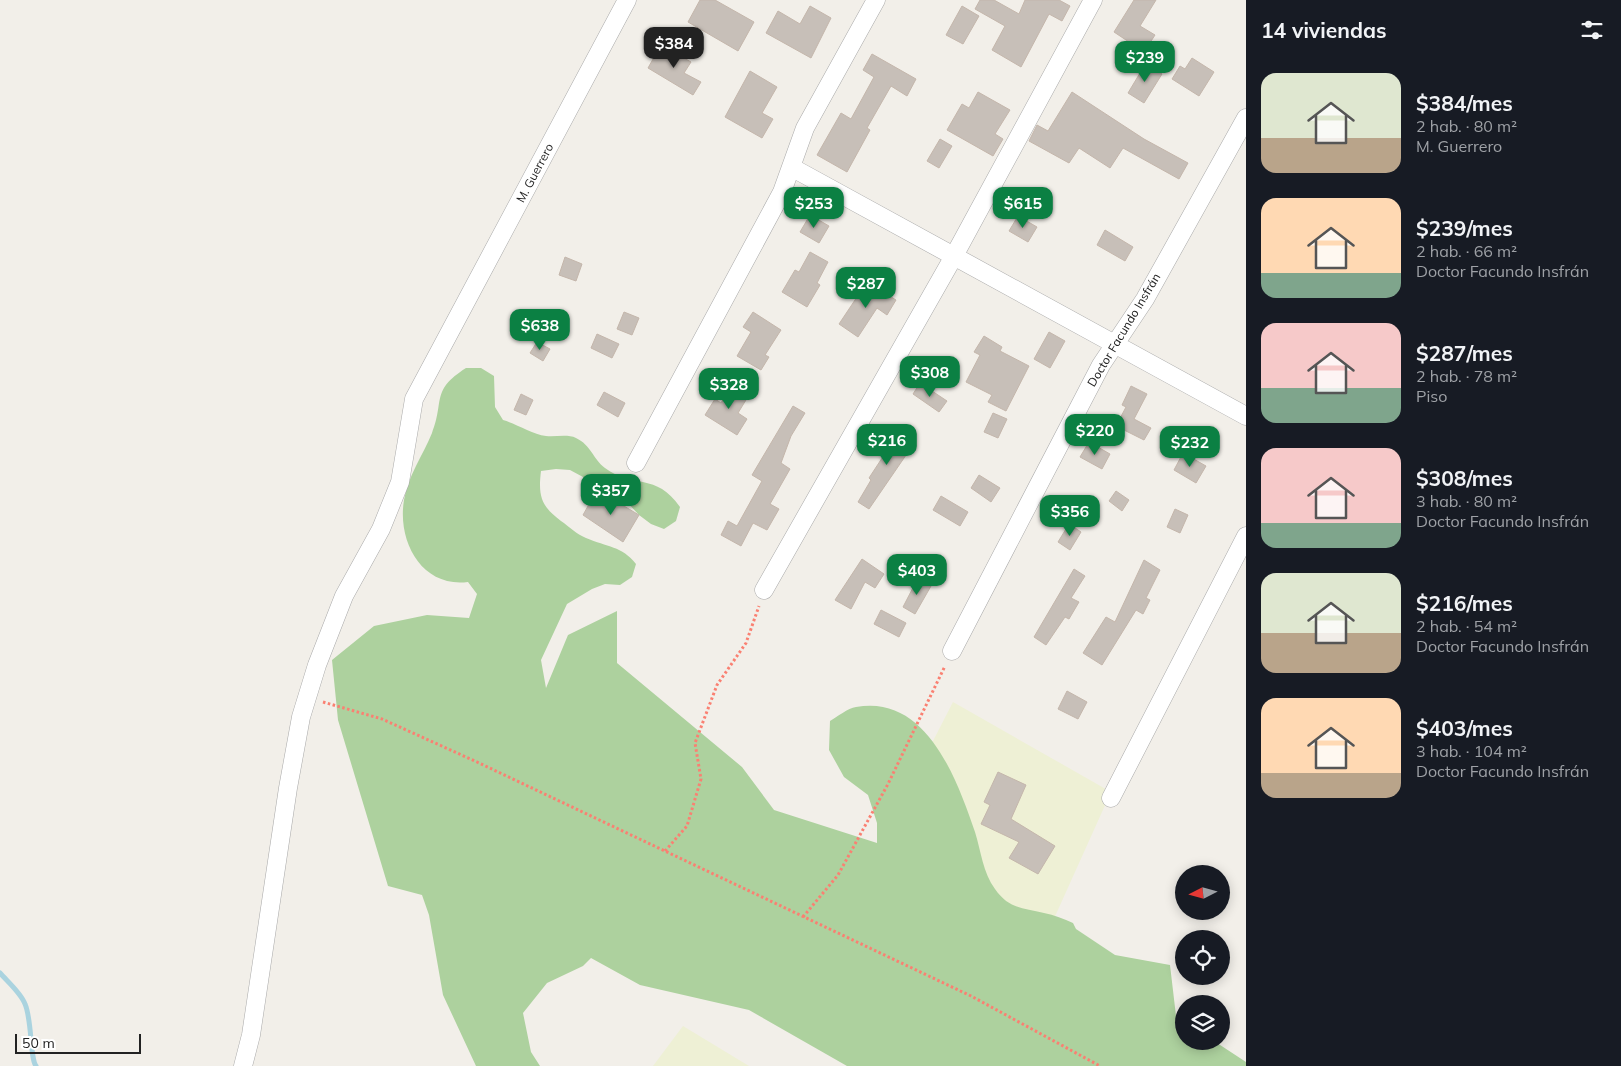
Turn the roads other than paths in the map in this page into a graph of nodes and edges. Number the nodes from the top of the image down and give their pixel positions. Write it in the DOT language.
graph roads {
  1 [pos="627,0"];
  2 [pos="876,0"];
  3 [pos="1093,0"];
  4 [pos="1246,118"];
  5 [pos="791,167"];
  6 [pos="954,256"];
  7 [pos="1115,344"];
  8 [pos="1246,416"];
  9 [pos="636,463"];
  10 [pos="1246,536"];
  11 [pos="764,590"];
  12 [pos="952,651"];
  13 [pos="1111,798"];
  14 [pos="243,1066"];
  1 -- 14 [label="street, M. Guerrero"];
  2 -- 5 [label="street"];
  3 -- 6 [label="street"];
  4 -- 7 [label="street, Doctor Facundo Insfrán"];
  5 -- 6 [label="street"];
  5 -- 9 [label="street"];
  6 -- 7 [label="street"];
  6 -- 11 [label="street"];
  7 -- 8 [label="street"];
  7 -- 12 [label="street, Doctor Facundo Insfrán"];
  10 -- 13 [label="street"];
}
